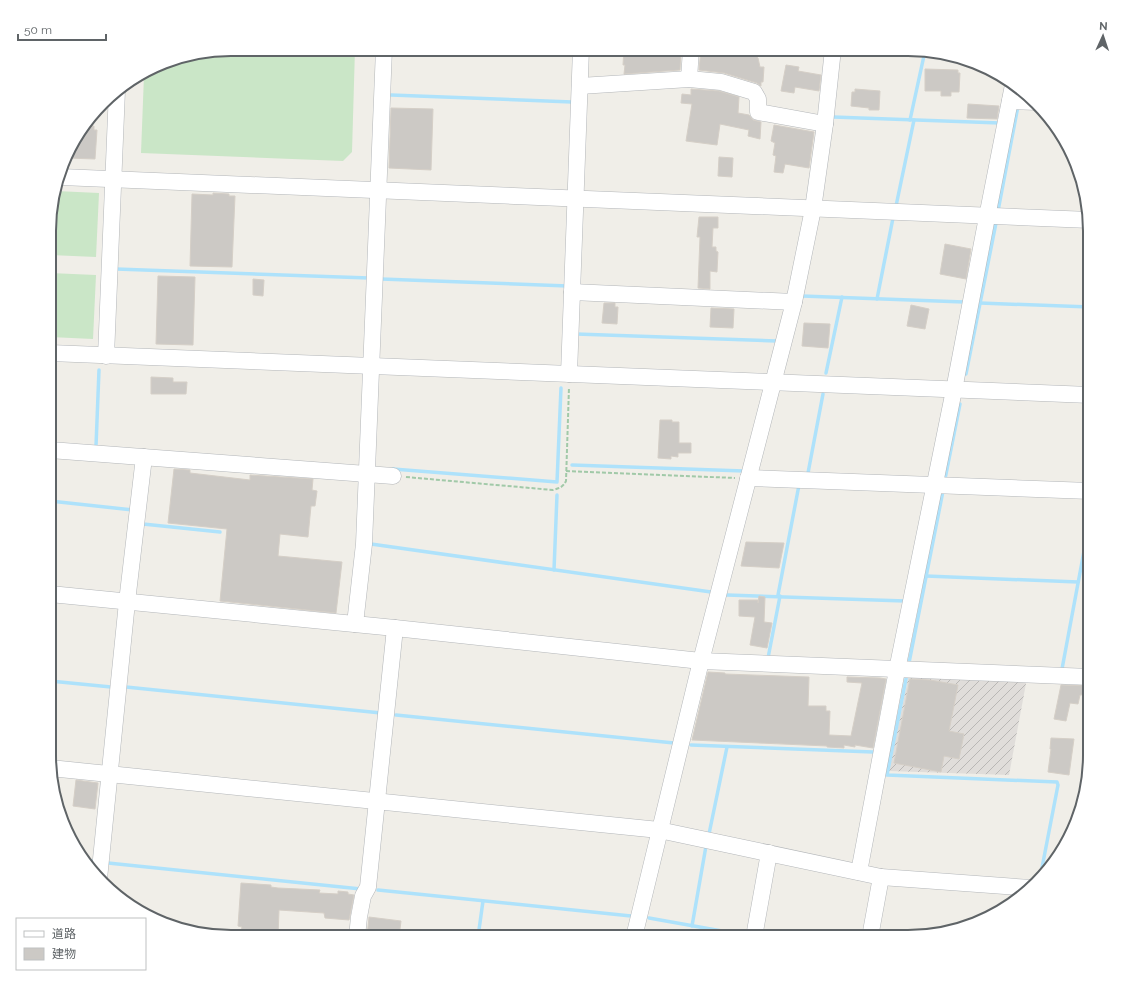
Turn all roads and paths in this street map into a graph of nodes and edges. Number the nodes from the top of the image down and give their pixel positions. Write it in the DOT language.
graph roads {
  1 [pos="384,56"];
  2 [pos="581,56"];
  3 [pos="691,56"];
  4 [pos="833,56"];
  5 [pos="689,79"];
  6 [pos="580,86"];
  7 [pos="1012,90"];
  8 [pos="117,98"];
  9 [pos="1010,101"];
  10 [pos="1026,102"];
  11 [pos="825,124"];
  12 [pos="64,177"];
  13 [pos="114,179"];
  14 [pos="378,190"];
  15 [pos="576,198"];
  16 [pos="813,209"];
  17 [pos="987,217"];
  18 [pos="1083,220"];
  19 [pos="572,292"];
  20 [pos="794,302"];
  21 [pos="56,353"];
  22 [pos="106,356"];
  23 [pos="371,366"];
  24 [pos="569,374"];
  25 [pos="773,382"];
  26 [pos="954,390"];
  27 [pos="1083,395"];
  28 [pos="56,450"];
  29 [pos="144,457"];
  30 [pos="366,469"];
  31 [pos="566,471"];
  32 [pos="393,476"];
  33 [pos="748,478"];
  34 [pos="935,485"];
  35 [pos="1083,491"];
  36 [pos="56,595"];
  37 [pos="127,602"];
  38 [pos="355,624"];
  39 [pos="395,628"];
  40 [pos="702,661"];
  41 [pos="897,670"];
  42 [pos="1083,677"];
  43 [pos="56,769"];
  44 [pos="109,775"];
  45 [pos="377,802"];
  46 [pos="660,830"];
  47 [pos="769,853"];
  48 [pos="100,871"];
  49 [pos="859,872"];
  50 [pos="881,877"];
  51 [pos="1023,887"];
  52 [pos="358,930"];
  53 [pos="636,930"];
  54 [pos="755,930"];
  55 [pos="871,930"];
  1 -- 14 [label="street"];
  2 -- 6 [label="street"];
  3 -- 5 [label="street"];
  4 -- 11 [label="street"];
  5 -- 6 [label="street"];
  5 -- 11 [label="street"];
  6 -- 15 [label="street"];
  7 -- 9 [label="street"];
  8 -- 13 [label="street"];
  9 -- 10 [label="street"];
  9 -- 17 [label="street"];
  11 -- 16 [label="street"];
  12 -- 13 [label="street"];
  13 -- 14 [label="street"];
  13 -- 22 [label="street"];
  14 -- 15 [label="street"];
  14 -- 23 [label="street"];
  15 -- 16 [label="street"];
  15 -- 19 [label="street"];
  16 -- 17 [label="street"];
  16 -- 20 [label="street"];
  17 -- 18 [label="street"];
  17 -- 26 [label="street"];
  19 -- 20 [label="street"];
  19 -- 24 [label="street"];
  20 -- 25 [label="street"];
  21 -- 22 [label="street"];
  22 -- 23 [label="street"];
  23 -- 24 [label="street"];
  23 -- 30 [label="street"];
  24 -- 25 [label="street"];
  24 -- 31 [label="path"];
  25 -- 26 [label="street"];
  25 -- 33 [label="street"];
  26 -- 27 [label="street"];
  26 -- 34 [label="street"];
  28 -- 29 [label="street"];
  29 -- 30 [label="street"];
  29 -- 37 [label="street"];
  30 -- 32 [label="street"];
  30 -- 38 [label="street"];
  31 -- 32 [label="path"];
  31 -- 33 [label="path"];
  33 -- 34 [label="street"];
  33 -- 40 [label="street"];
  34 -- 35 [label="street"];
  34 -- 41 [label="street"];
  36 -- 37 [label="street"];
  37 -- 38 [label="street"];
  37 -- 44 [label="street"];
  38 -- 39 [label="street"];
  39 -- 40 [label="street"];
  39 -- 45 [label="street"];
  40 -- 41 [label="street"];
  40 -- 46 [label="street"];
  41 -- 42 [label="street"];
  41 -- 49 [label="street"];
  43 -- 44 [label="street"];
  44 -- 45 [label="street"];
  44 -- 48 [label="street"];
  45 -- 46 [label="street"];
  45 -- 52 [label="street"];
  46 -- 47 [label="street"];
  46 -- 53 [label="street"];
  47 -- 49 [label="street"];
  47 -- 54 [label="street"];
  49 -- 50 [label="street"];
  50 -- 51 [label="street"];
  50 -- 55 [label="street"];
}
